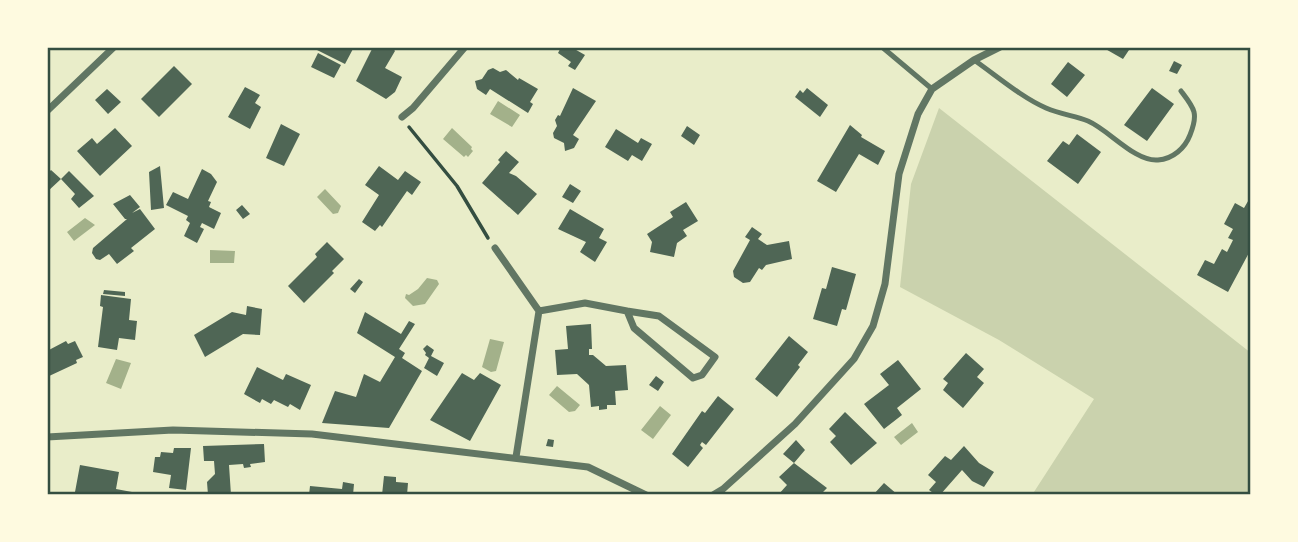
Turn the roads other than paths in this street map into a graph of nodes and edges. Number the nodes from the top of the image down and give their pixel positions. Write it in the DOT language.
graph roads {
  1 [pos="114,47"];
  2 [pos="465,47"];
  3 [pos="881,47"];
  4 [pos="1000,47"];
  5 [pos="974,60"];
  6 [pos="932,89"];
  7 [pos="1181,91"];
  8 [pos="47,111"];
  9 [pos="402,117"];
  10 [pos="495,248"];
  11 [pos="539,311"];
  12 [pos="627,311"];
  13 [pos="47,437"];
  14 [pos="516,457"];
  15 [pos="726,492"];
  16 [pos="646,495"];
  17 [pos="713,495"];
  1 -- 8 [label="street"];
  2 -- 9 [label="street"];
  3 -- 6 [label="lane"];
  4 -- 5 [label="street"];
  5 -- 6 [label="street"];
  5 -- 7 [label="lane"];
  6 -- 15 [label="street"];
  10 -- 11 [label="street"];
  11 -- 12 [label="street"];
  11 -- 14 [label="street"];
  12 -- 12 [label="street"];
  13 -- 14 [label="street"];
  14 -- 16 [label="street"];
  15 -- 17 [label="street"];
}
